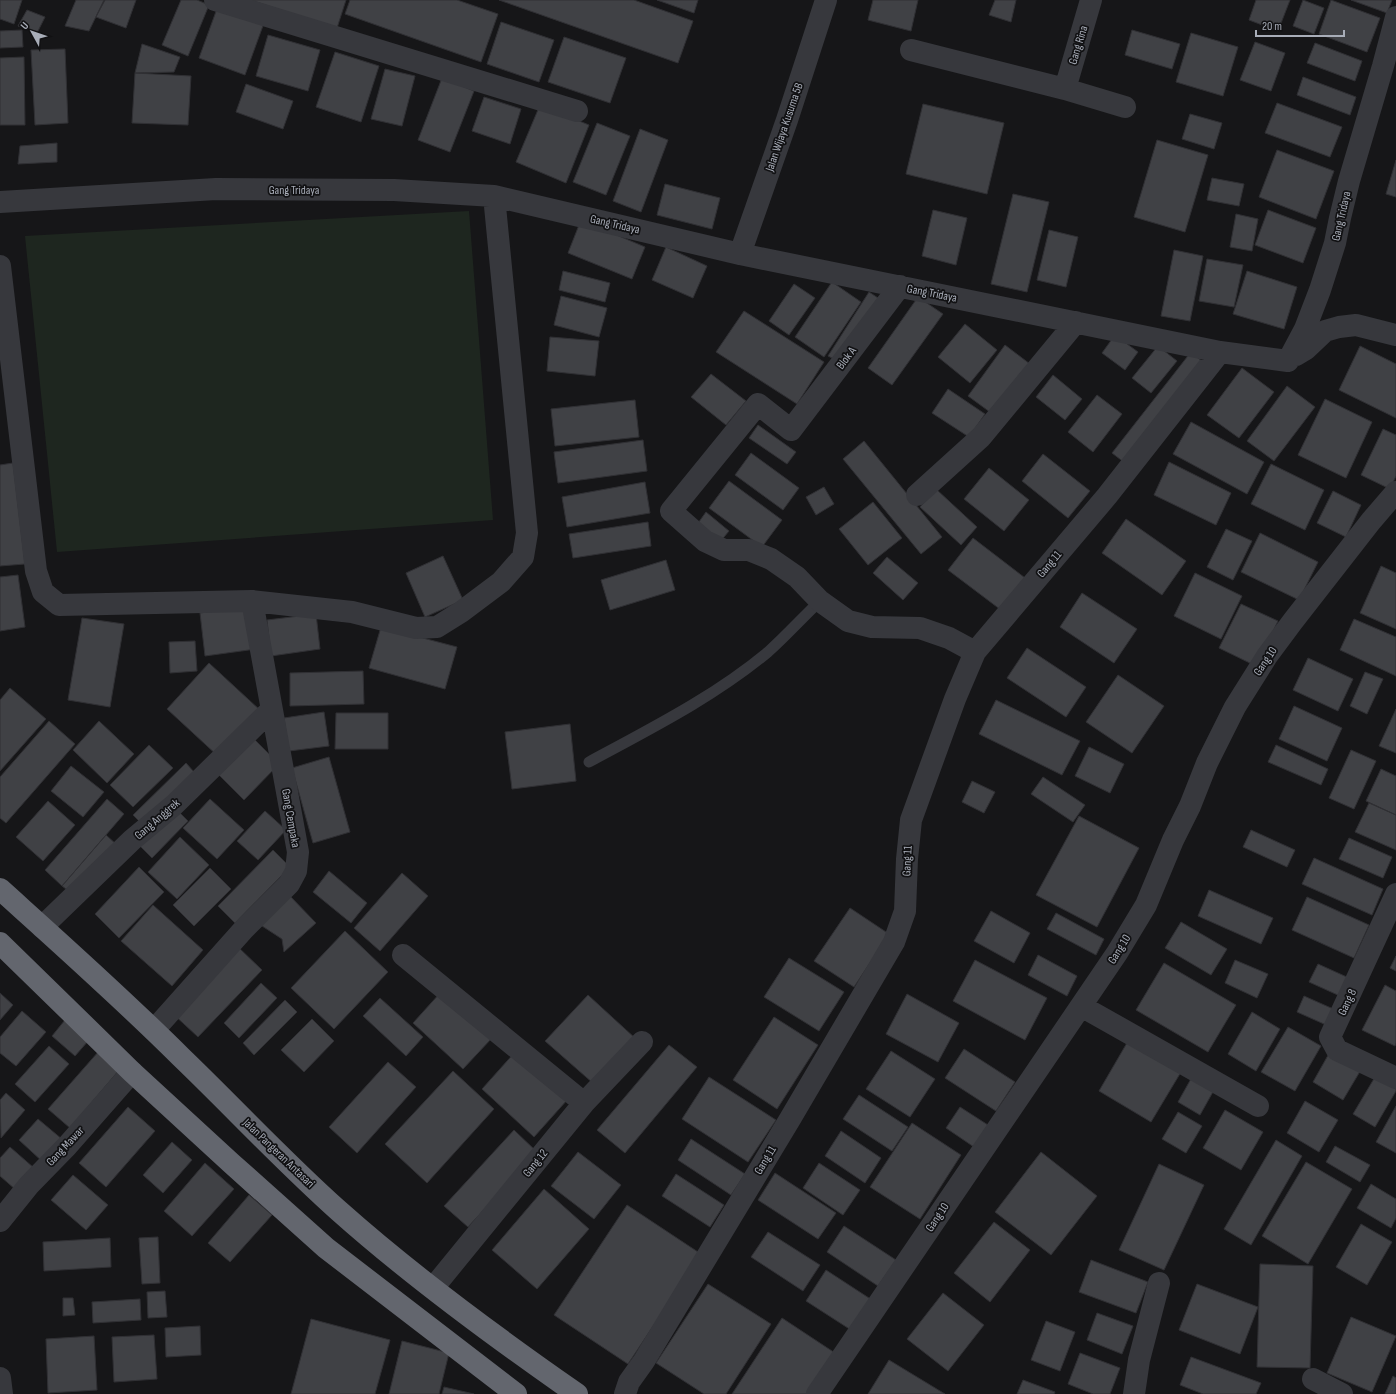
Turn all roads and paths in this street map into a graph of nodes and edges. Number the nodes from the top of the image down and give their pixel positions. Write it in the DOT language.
graph roads {
  1 [pos="214,0"];
  2 [pos="826,0"];
  3 [pos="1091,0"];
  4 [pos="1396,17"];
  5 [pos="911,50"];
  6 [pos="1065,89"];
  7 [pos="1125,107"];
  8 [pos="578,111"];
  9 [pos="494,196"];
  10 [pos="0,202"];
  11 [pos="740,254"];
  12 [pos="0,266"];
  13 [pos="900,286"];
  14 [pos="1076,322"];
  15 [pos="1396,335"];
  16 [pos="1220,352"];
  17 [pos="1288,361"];
  18 [pos="1396,492"];
  19 [pos="917,495"];
  20 [pos="252,601"];
  21 [pos="820,601"];
  22 [pos="975,652"];
  23 [pos="271,710"];
  24 [pos="589,762"];
  25 [pos="0,889"];
  26 [pos="1396,894"];
  27 [pos="42,927"];
  28 [pos="0,943"];
  29 [pos="403,955"];
  30 [pos="1081,1006"];
  31 [pos="154,1030"];
  32 [pos="642,1042"];
  33 [pos="132,1072"];
  34 [pos="1396,1078"];
  35 [pos="584,1103"];
  36 [pos="1258,1106"];
  37 [pos="0,1221"];
  38 [pos="1159,1283"];
  39 [pos="433,1288"];
  40 [pos="0,1378"];
  41 [pos="1314,1379"];
  42 [pos="2,1394"];
  43 [pos="516,1394"];
  44 [pos="577,1394"];
  45 [pos="625,1394"];
  46 [pos="817,1394"];
  47 [pos="1134,1394"];
  48 [pos="1342,1394"];
  1 -- 8 [label="street"];
  2 -- 11 [label="street, Jalan Wijaya Kusuma 5B"];
  3 -- 6 [label="street, Gang Rina"];
  4 -- 17 [label="street, Gang Tridaya"];
  5 -- 6 [label="street"];
  6 -- 7 [label="street"];
  9 -- 10 [label="street, Gang Tridaya"];
  9 -- 11 [label="street, Gang Tridaya"];
  9 -- 20 [label="street"];
  11 -- 13 [label="street, Gang Tridaya"];
  12 -- 20 [label="street"];
  13 -- 14 [label="street, Gang Tridaya"];
  13 -- 21 [label="street, Blok A"];
  14 -- 16 [label="street, Gang Tridaya"];
  14 -- 19 [label="street"];
  15 -- 17 [label="street"];
  16 -- 17 [label="street, Gang Tridaya"];
  16 -- 22 [label="street, Gang 11"];
  18 -- 30 [label="street, Gang 10"];
  20 -- 23 [label="street, Gang Cempaka"];
  21 -- 22 [label="street"];
  21 -- 24 [label="lane"];
  22 -- 45 [label="street, Gang 11"];
  23 -- 27 [label="street, Gang Anggrek"];
  23 -- 31 [label="street, Gang Cempaka"];
  25 -- 27 [label="highway, Jalan Pangeran Antasari"];
  26 -- 34 [label="street, Gang 8"];
  27 -- 31 [label="highway, Jalan Pangeran Antasari"];
  28 -- 33 [label="highway"];
  29 -- 35 [label="street"];
  30 -- 36 [label="street"];
  30 -- 46 [label="street, Gang 10"];
  31 -- 39 [label="highway, Jalan Pangeran Antasari"];
  32 -- 35 [label="street, Gang 12"];
  33 -- 37 [label="street, Gang Mawar"];
  33 -- 43 [label="highway"];
  35 -- 39 [label="street, Gang 12"];
  38 -- 47 [label="street"];
  39 -- 44 [label="highway, Jalan Pangeran Antasari"];
  40 -- 42 [label="street"];
  41 -- 48 [label="street"];
}
